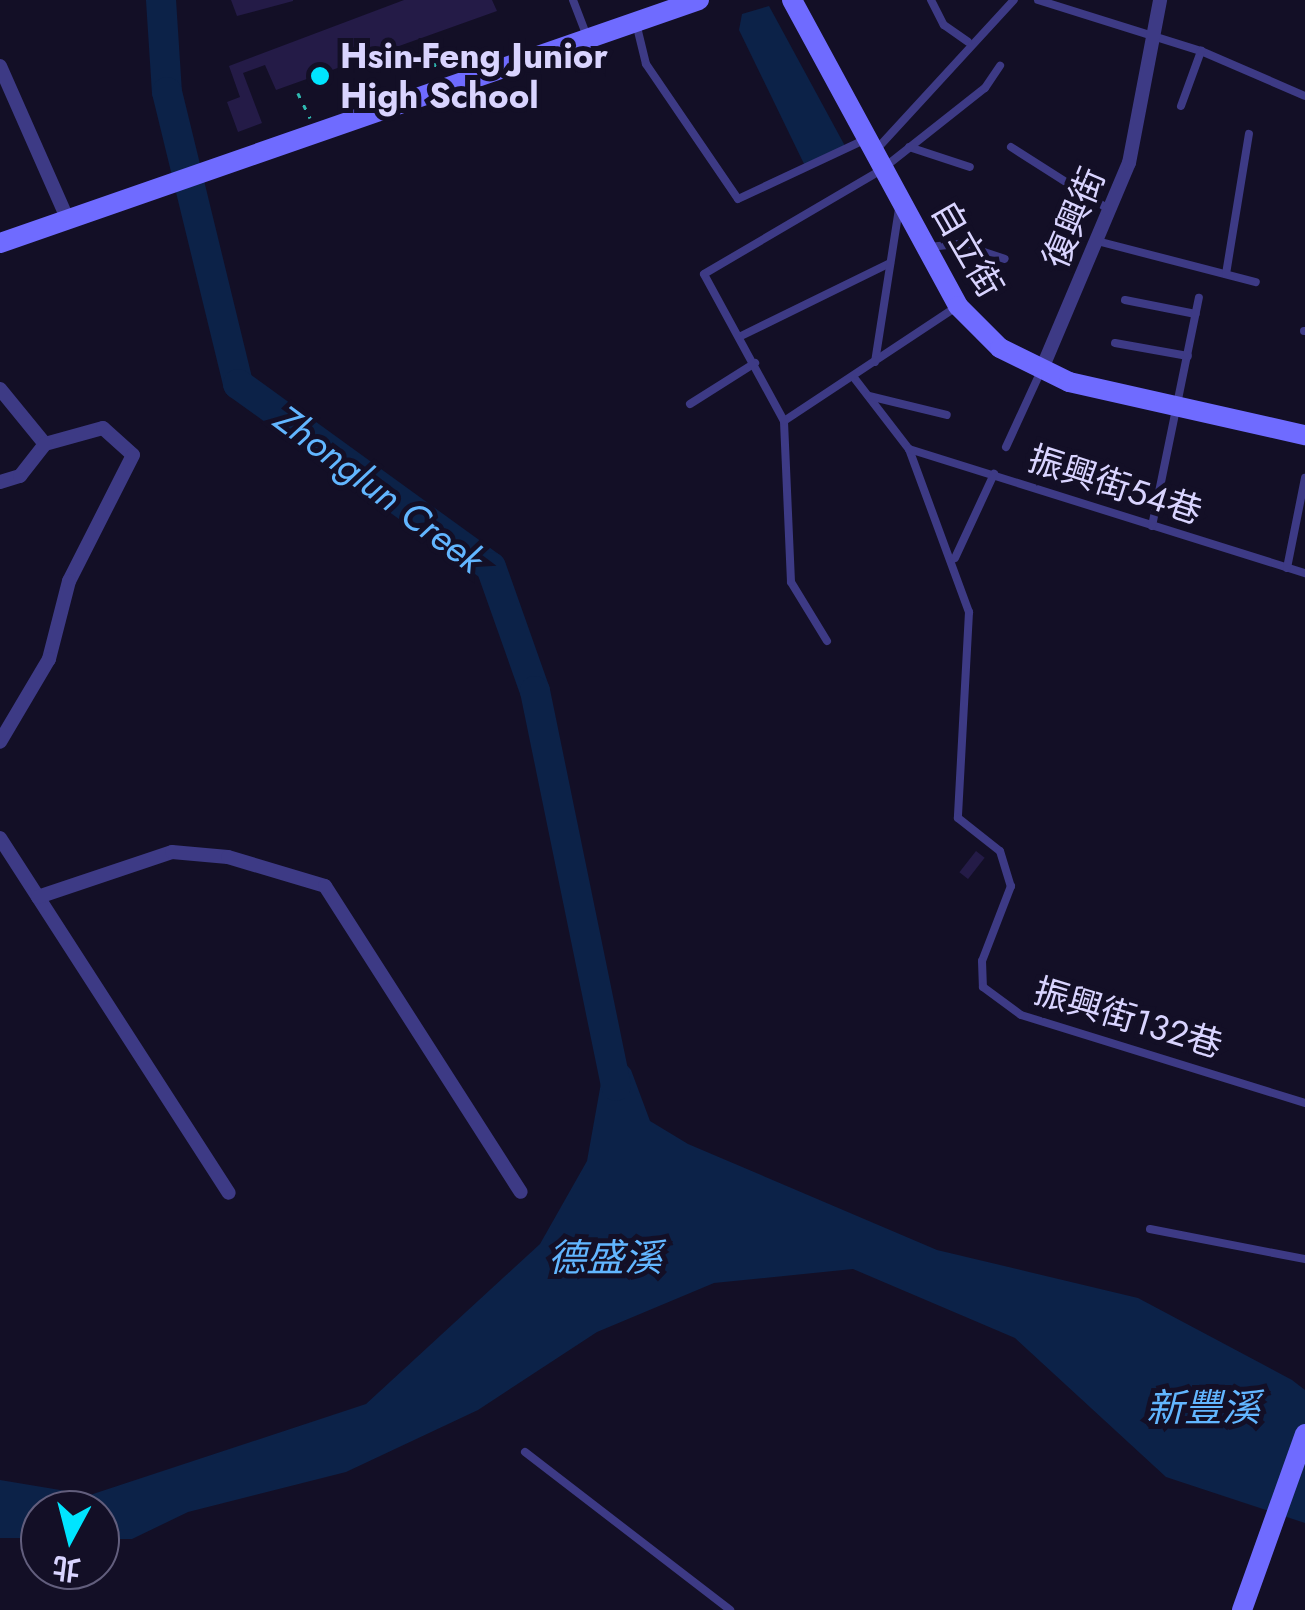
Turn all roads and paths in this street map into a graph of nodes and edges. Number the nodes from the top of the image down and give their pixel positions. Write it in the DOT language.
graph roads {
  1 [pos="573,0"];
  2 [pos="699,0"];
  3 [pos="792,0"];
  4 [pos="931,0"];
  5 [pos="1014,0"];
  6 [pos="1038,0"];
  7 [pos="1160,0"];
  8 [pos="636,23"];
  9 [pos="423,38"];
  10 [pos="1152,39"];
  11 [pos="588,40"];
  12 [pos="968,42"];
  13 [pos="1201,52"];
  14 [pos="0,66"];
  15 [pos="1000,66"];
  16 [pos="447,92"];
  17 [pos="1305,96"];
  18 [pos="1181,106"];
  19 [pos="1249,134"];
  20 [pos="910,147"];
  21 [pos="1011,147"];
  22 [pos="872,154"];
  23 [pos="970,167"];
  24 [pos="901,199"];
  25 [pos="1110,210"];
  26 [pos="67,218"];
  27 [pos="1097,241"];
  28 [pos="0,243"];
  29 [pos="929,247"];
  30 [pos="1005,259"];
  31 [pos="890,263"];
  32 [pos="1226,274"];
  33 [pos="1256,282"];
  34 [pos="1199,298"];
  35 [pos="1125,300"];
  36 [pos="958,306"];
  37 [pos="1196,314"];
  38 [pos="742,336"];
  39 [pos="1116,344"];
  40 [pos="1188,356"];
  41 [pos="875,362"];
  42 [pos="755,363"];
  43 [pos="1041,371"];
  44 [pos="855,379"];
  45 [pos="0,390"];
  46 [pos="868,396"];
  47 [pos="690,404"];
  48 [pos="1178,408"];
  49 [pos="947,415"];
  50 [pos="784,421"];
  51 [pos="1305,435"];
  52 [pos="45,444"];
  53 [pos="1006,447"];
  54 [pos="909,450"];
  55 [pos="994,474"];
  56 [pos="1305,478"];
  57 [pos="0,482"];
  58 [pos="1152,526"];
  59 [pos="954,558"];
  60 [pos="1287,568"];
  61 [pos="1305,573"];
  62 [pos="827,641"];
  63 [pos="0,742"];
  64 [pos="0,838"];
  65 [pos="38,897"];
  66 [pos="1305,1103"];
  67 [pos="521,1192"];
  68 [pos="229,1193"];
  69 [pos="1150,1229"];
  70 [pos="1305,1259"];
  71 [pos="1305,1434"];
  72 [pos="525,1452"];
  73 [pos="730,1610"];
  74 [pos="1242,1610"];
  1 -- 11 [label="lane"];
  2 -- 8 [label="street"];
  3 -- 22 [label="street, 自立街"];
  4 -- 12 [label="lane"];
  5 -- 12 [label="lane"];
  6 -- 10 [label="lane"];
  7 -- 10 [label="street, 復興街"];
  8 -- 11 [label="street"];
  8 -- 22 [label="lane"];
  9 -- 16 [label="path"];
  10 -- 13 [label="lane"];
  10 -- 25 [label="street, 復興街"];
  11 -- 16 [label="street"];
  12 -- 22 [label="lane"];
  13 -- 17 [label="lane"];
  13 -- 18 [label="lane"];
  14 -- 26 [label="street"];
  15 -- 20 [label="lane"];
  16 -- 26 [label="street"];
  19 -- 32 [label="lane"];
  20 -- 22 [label="lane"];
  20 -- 23 [label="lane"];
  21 -- 25 [label="lane"];
  22 -- 24 [label="street, 自立街"];
  22 -- 38 [label="lane"];
  24 -- 29 [label="street, 自立街"];
  24 -- 31 [label="lane"];
  25 -- 27 [label="street, 復興街"];
  26 -- 28 [label="street"];
  27 -- 32 [label="lane"];
  27 -- 43 [label="street, 復興街"];
  29 -- 30 [label="lane"];
  29 -- 36 [label="street, 自立街"];
  31 -- 38 [label="lane"];
  31 -- 41 [label="lane"];
  32 -- 33 [label="lane"];
  34 -- 37 [label="lane"];
  35 -- 37 [label="lane"];
  36 -- 41 [label="lane"];
  36 -- 43 [label="street, 自立街"];
  37 -- 40 [label="lane"];
  38 -- 42 [label="lane"];
  39 -- 40 [label="lane"];
  40 -- 48 [label="lane"];
  41 -- 44 [label="lane"];
  42 -- 47 [label="lane"];
  42 -- 50 [label="lane"];
  43 -- 48 [label="street, 自立街"];
  43 -- 53 [label="lane, 復興街"];
  44 -- 46 [label="lane"];
  44 -- 50 [label="lane"];
  45 -- 52 [label="street"];
  46 -- 49 [label="lane"];
  46 -- 54 [label="lane"];
  48 -- 51 [label="street, 自立街"];
  48 -- 58 [label="lane"];
  50 -- 62 [label="lane"];
  52 -- 57 [label="street"];
  52 -- 63 [label="street"];
  54 -- 55 [label="lane, 振興街54巷"];
  54 -- 59 [label="lane"];
  55 -- 58 [label="lane, 振興街54巷"];
  55 -- 59 [label="lane"];
  56 -- 60 [label="lane"];
  58 -- 60 [label="lane, 振興街54巷"];
  59 -- 66 [label="lane, 振興街132巷"];
  60 -- 61 [label="lane, 振興街54巷"];
  64 -- 65 [label="street"];
  65 -- 67 [label="street"];
  65 -- 68 [label="street"];
  69 -- 70 [label="lane"];
  71 -- 74 [label="street"];
  72 -- 73 [label="lane"];
}
